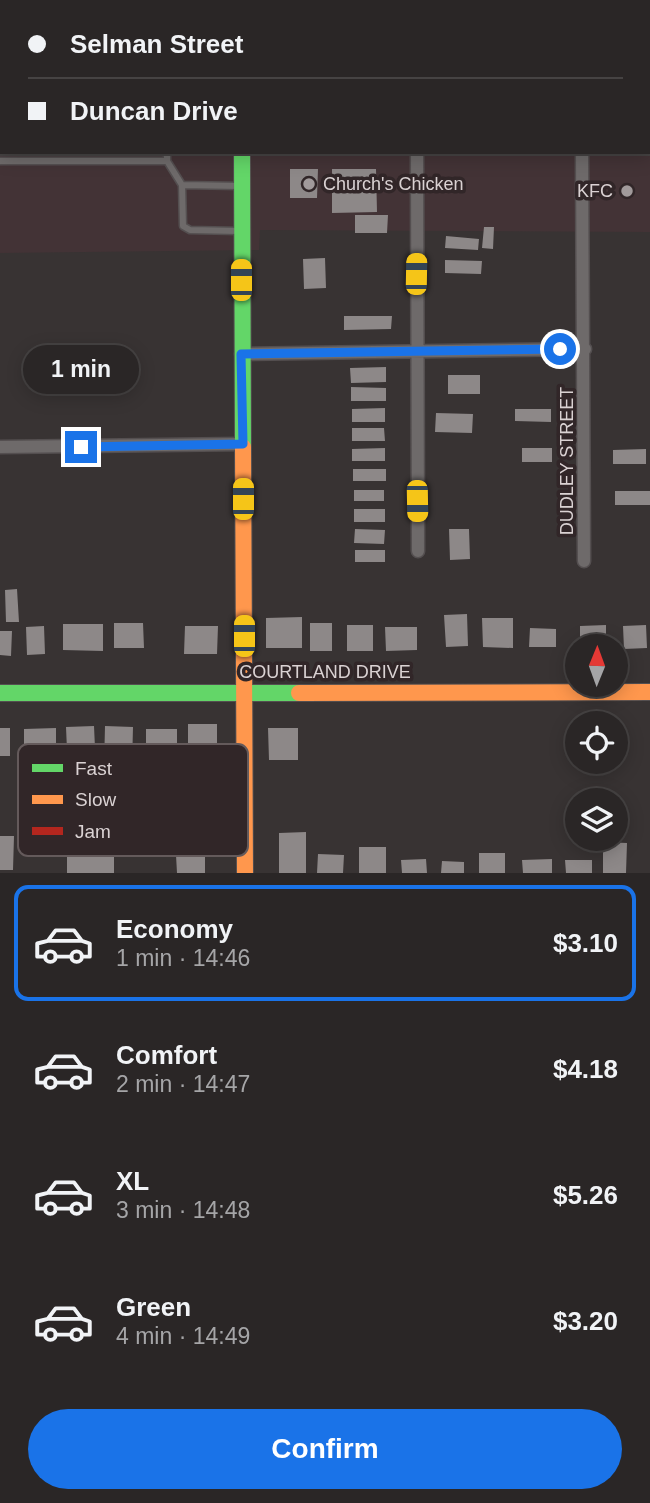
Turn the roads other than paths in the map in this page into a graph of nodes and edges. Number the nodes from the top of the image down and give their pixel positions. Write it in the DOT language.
graph roads {
  1 [pos="167,154"];
  2 [pos="242,154"];
  3 [pos="417,154"];
  4 [pos="582,154"];
  5 [pos="167,161"];
  6 [pos="0,162"];
  7 [pos="182,186"];
  8 [pos="242,186"];
  9 [pos="241,231"];
  10 [pos="585,349"];
  11 [pos="415,352"];
  12 [pos="241,354"];
  13 [pos="243,444"];
  14 [pos="0,447"];
  15 [pos="418,551"];
  16 [pos="584,561"];
  17 [pos="244,691"];
  18 [pos="650,692"];
  19 [pos="0,694"];
  20 [pos="245,744"];
  1 -- 5 [label="lane"];
  2 -- 8 [label="street"];
  3 -- 11 [label="street"];
  4 -- 10 [label="street, DUDLEY STREET"];
  5 -- 6 [label="lane"];
  5 -- 7 [label="lane"];
  7 -- 8 [label="lane"];
  7 -- 9 [label="lane"];
  8 -- 9 [label="street"];
  9 -- 12 [label="street"];
  10 -- 11 [label="street"];
  10 -- 16 [label="street, DUDLEY STREET"];
  11 -- 12 [label="street"];
  11 -- 15 [label="street"];
  12 -- 13 [label="street"];
  13 -- 14 [label="street"];
  13 -- 17 [label="street"];
  17 -- 18 [label="street, COURTLAND DRIVE"];
  17 -- 19 [label="street, COURTLAND DRIVE"];
  17 -- 20 [label="street"];
}
